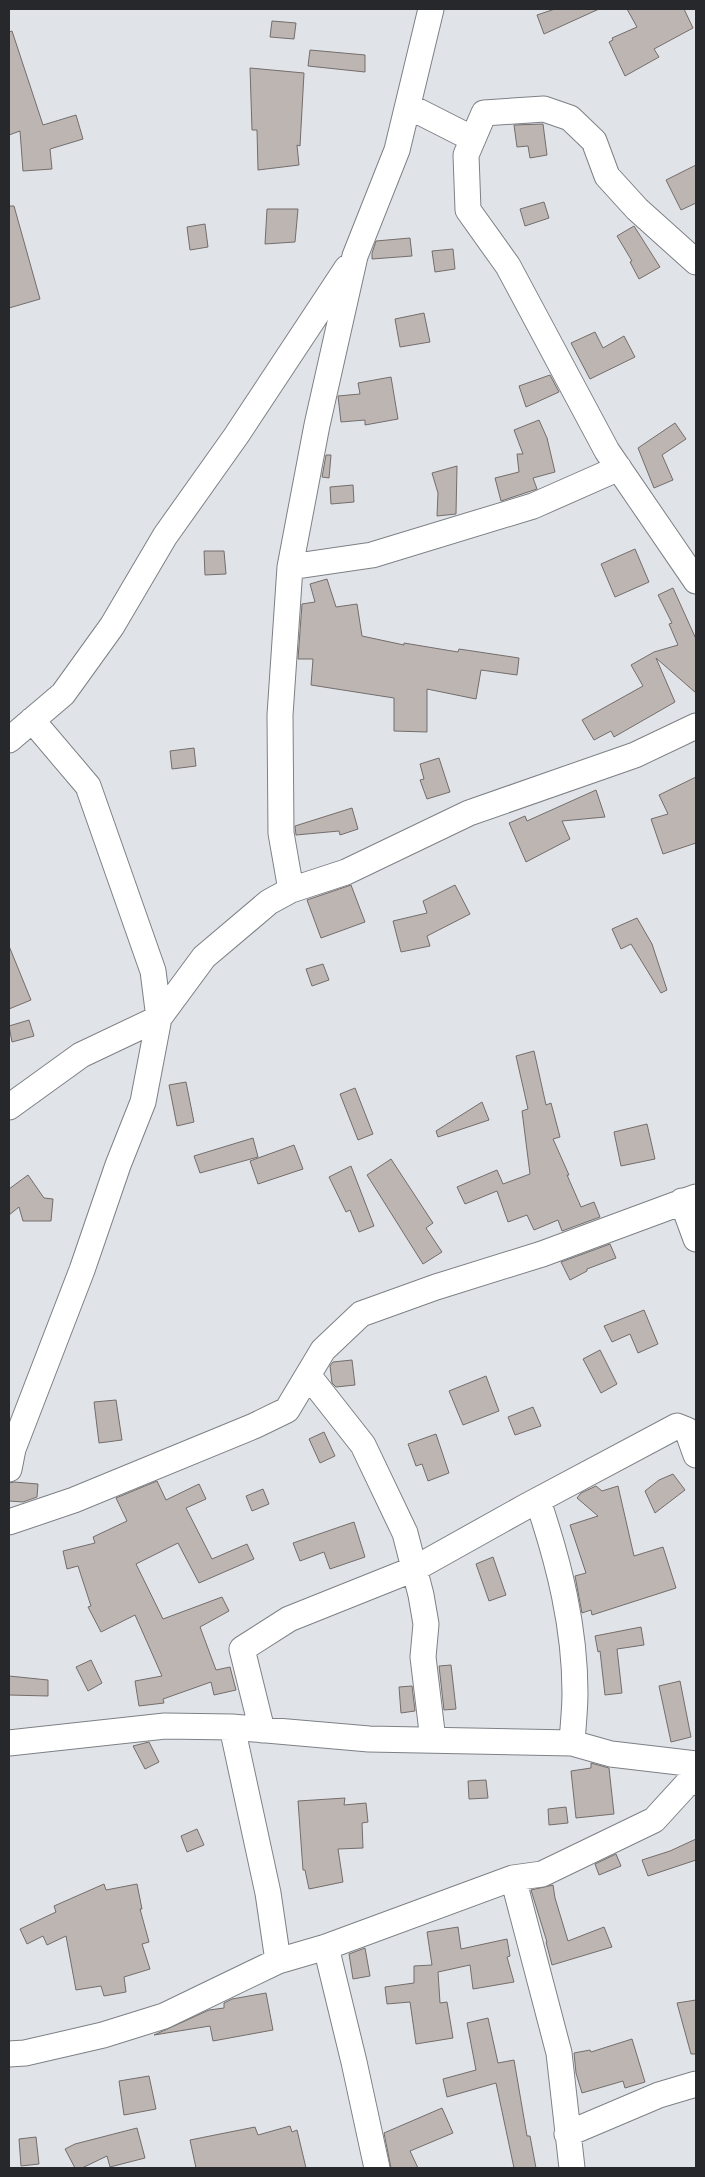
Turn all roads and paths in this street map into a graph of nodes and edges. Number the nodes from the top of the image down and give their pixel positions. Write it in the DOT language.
graph roads {
  1 [pos="431,9"];
  2 [pos="408,106"];
  3 [pos="473,139"];
  4 [pos="355,256"];
  5 [pos="696,262"];
  6 [pos="619,468"];
  7 [pos="290,566"];
  8 [pos="696,581"];
  9 [pos="32,720"];
  10 [pos="696,726"];
  11 [pos="9,740"];
  12 [pos="291,890"];
  13 [pos="159,1018"];
  14 [pos="9,1107"];
  15 [pos="689,1199"];
  16 [pos="696,1239"];
  17 [pos="308,1375"];
  18 [pos="696,1456"];
  19 [pos="9,1469"];
  20 [pos="538,1501"];
  21 [pos="9,1522"];
  22 [pos="414,1569"];
  23 [pos="232,1727"];
  24 [pos="262,1730"];
  25 [pos="433,1740"];
  26 [pos="572,1742"];
  27 [pos="9,1743"];
  28 [pos="696,1764"];
  29 [pos="696,1780"];
  30 [pos="513,1878"];
  31 [pos="326,1947"];
  32 [pos="278,1961"];
  33 [pos="9,2054"];
  34 [pos="696,2084"];
  35 [pos="567,2134"];
  36 [pos="377,2168"];
  37 [pos="572,2168"];
  1 -- 2 [label="street"];
  2 -- 3 [label="street"];
  2 -- 4 [label="street"];
  3 -- 5 [label="street"];
  3 -- 6 [label="street"];
  4 -- 7 [label="street"];
  4 -- 9 [label="street"];
  6 -- 7 [label="street"];
  6 -- 8 [label="street"];
  7 -- 12 [label="street"];
  9 -- 11 [label="street"];
  9 -- 13 [label="street"];
  10 -- 12 [label="street"];
  12 -- 13 [label="street"];
  13 -- 14 [label="street"];
  13 -- 19 [label="street"];
  15 -- 16 [label="street"];
  15 -- 17 [label="street"];
  17 -- 21 [label="street"];
  17 -- 22 [label="street"];
  18 -- 20 [label="street"];
  20 -- 22 [label="street"];
  20 -- 26 [label="street"];
  22 -- 24 [label="street"];
  22 -- 25 [label="street"];
  23 -- 24 [label="street"];
  23 -- 27 [label="street"];
  23 -- 32 [label="street"];
  24 -- 25 [label="street"];
  25 -- 26 [label="street"];
  26 -- 28 [label="street"];
  29 -- 30 [label="street"];
  30 -- 31 [label="street"];
  30 -- 35 [label="street"];
  31 -- 32 [label="street"];
  31 -- 36 [label="street"];
  32 -- 33 [label="street"];
  34 -- 35 [label="street"];
  35 -- 37 [label="street"];
}
